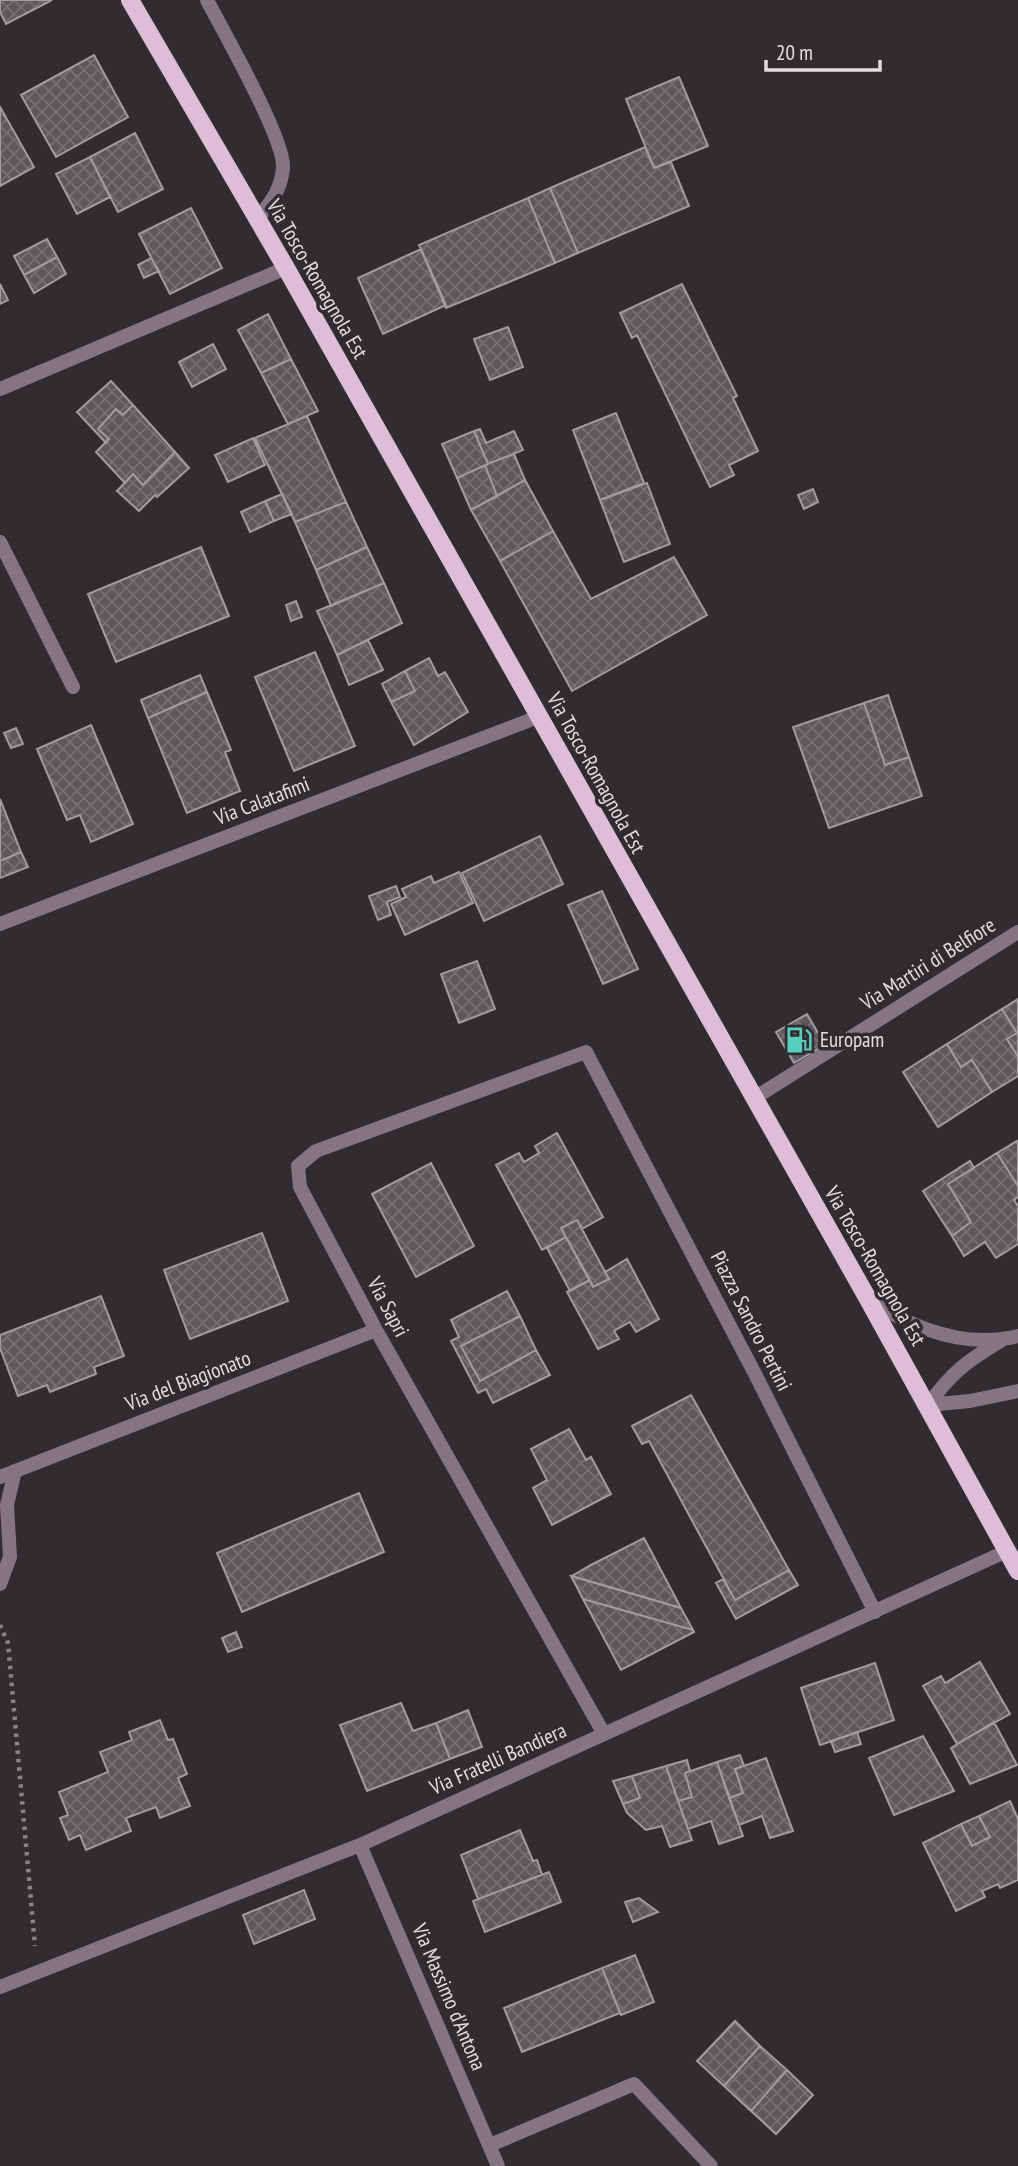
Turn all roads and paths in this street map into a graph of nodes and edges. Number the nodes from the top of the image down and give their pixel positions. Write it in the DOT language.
graph roads {
  1 [pos="130,0"];
  2 [pos="207,0"];
  3 [pos="257,220"];
  4 [pos="286,268"];
  5 [pos="0,389"];
  6 [pos="0,542"];
  7 [pos="73,687"];
  8 [pos="538,717"];
  9 [pos="0,924"];
  10 [pos="1018,932"];
  11 [pos="586,1052"];
  12 [pos="753,1099"];
  13 [pos="869,1299"];
  14 [pos="376,1330"];
  15 [pos="1011,1338"];
  16 [pos="1018,1391"];
  17 [pos="928,1405"];
  18 [pos="15,1471"];
  19 [pos="0,1477"];
  20 [pos="1007,1551"];
  21 [pos="1018,1571"];
  22 [pos="0,1584"];
  23 [pos="875,1612"];
  24 [pos="0,1625"];
  25 [pos="604,1734"];
  26 [pos="360,1845"];
  27 [pos="38,1972"];
  28 [pos="0,1987"];
  29 [pos="490,2145"];
  30 [pos="498,2166"];
  31 [pos="711,2166"];
  1 -- 3 [label="main road, Via Tosco-Romagnola Est"];
  2 -- 3 [label="street"];
  3 -- 4 [label="main road, Via Tosco-Romagnola Est"];
  4 -- 5 [label="street"];
  4 -- 8 [label="main road, Via Tosco-Romagnola Est"];
  6 -- 7 [label="street"];
  8 -- 9 [label="street, Via Calatafimi"];
  8 -- 12 [label="main road, Via Tosco-Romagnola Est"];
  10 -- 12 [label="street, Via Martiri di Belfiore"];
  11 -- 14 [label="street, Via Sapri"];
  11 -- 23 [label="street, Piazza Sandro Pertini"];
  12 -- 13 [label="main road, Via Tosco-Romagnola Est"];
  13 -- 15 [label="street"];
  13 -- 17 [label="main road, Via Tosco-Romagnola Est"];
  14 -- 18 [label="street, Via del Biagionato"];
  14 -- 25 [label="street, Via Sapri"];
  15 -- 17 [label="street"];
  16 -- 17 [label="street"];
  17 -- 20 [label="main road, Via Tosco-Romagnola Est"];
  18 -- 19 [label="street, Via del Biagionato"];
  18 -- 22 [label="street"];
  20 -- 21 [label="main road, Via Tosco-Romagnola Est"];
  20 -- 23 [label="street, Via Fratelli Bandiera"];
  23 -- 25 [label="street, Via Fratelli Bandiera"];
  24 -- 27 [label="path"];
  25 -- 26 [label="street, Via Fratelli Bandiera"];
  26 -- 27 [label="street, Via Fratelli Bandiera"];
  26 -- 29 [label="street, Via Massimo d'Antona"];
  27 -- 28 [label="street, Via Fratelli Bandiera"];
  29 -- 30 [label="street, Via Massimo d'Antona"];
  29 -- 31 [label="street"];
}
